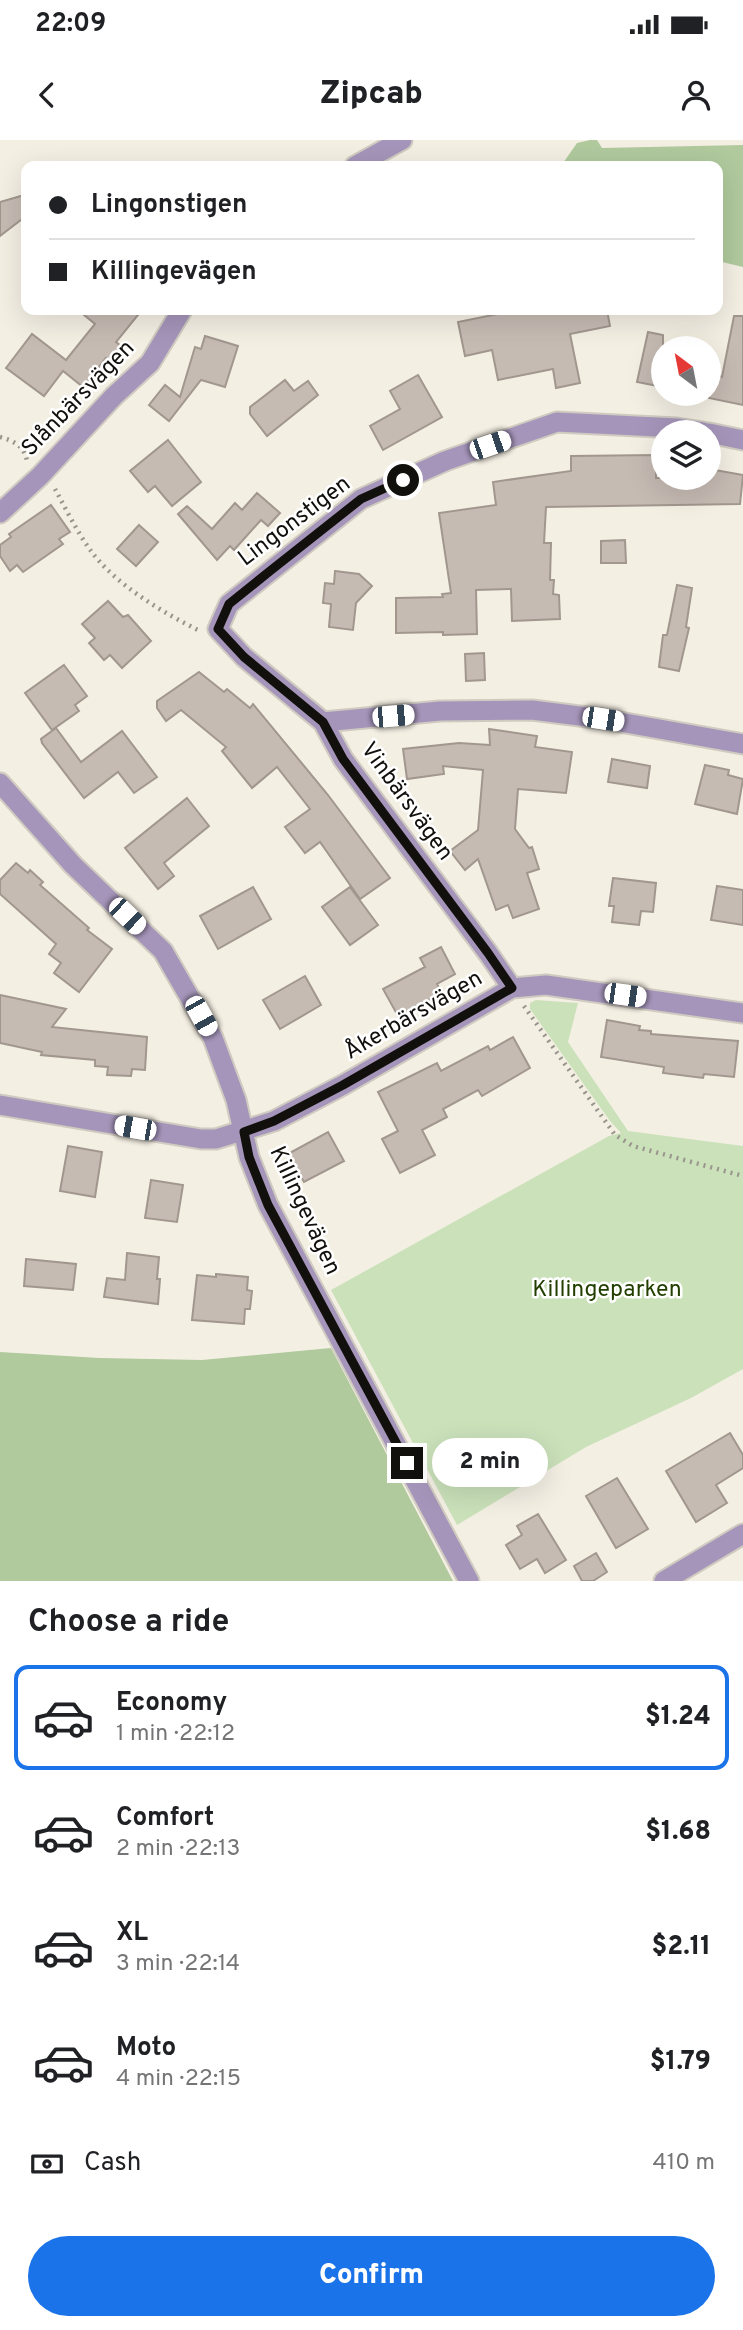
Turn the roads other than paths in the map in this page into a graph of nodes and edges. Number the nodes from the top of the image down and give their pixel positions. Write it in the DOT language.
graph roads {
  1 [pos="402,140"];
  2 [pos="364,161"];
  3 [pos="179,315"];
  4 [pos="651,427"];
  5 [pos="721,435"];
  6 [pos="743,440"];
  7 [pos="0,513"];
  8 [pos="218,629"];
  9 [pos="323,722"];
  10 [pos="743,744"];
  11 [pos="0,783"];
  12 [pos="512,988"];
  13 [pos="743,1013"];
  14 [pos="0,1105"];
  15 [pos="244,1132"];
  16 [pos="743,1534"];
  17 [pos="469,1581"];
  18 [pos="664,1581"];
  1 -- 2 [label="street"];
  3 -- 7 [label="street, Slånbärsvägen"];
  4 -- 8 [label="street, Lingonstigen"];
  5 -- 6 [label="street"];
  8 -- 9 [label="street, Vinbärsvägen"];
  9 -- 10 [label="street"];
  9 -- 12 [label="street, Vinbärsvägen"];
  11 -- 15 [label="street, Killingevägen"];
  12 -- 13 [label="street, Åkerbärsvägen"];
  12 -- 15 [label="street, Åkerbärsvägen"];
  14 -- 15 [label="street, Åkerbärsvägen"];
  15 -- 17 [label="street, Killingevägen"];
  16 -- 18 [label="street"];
}
